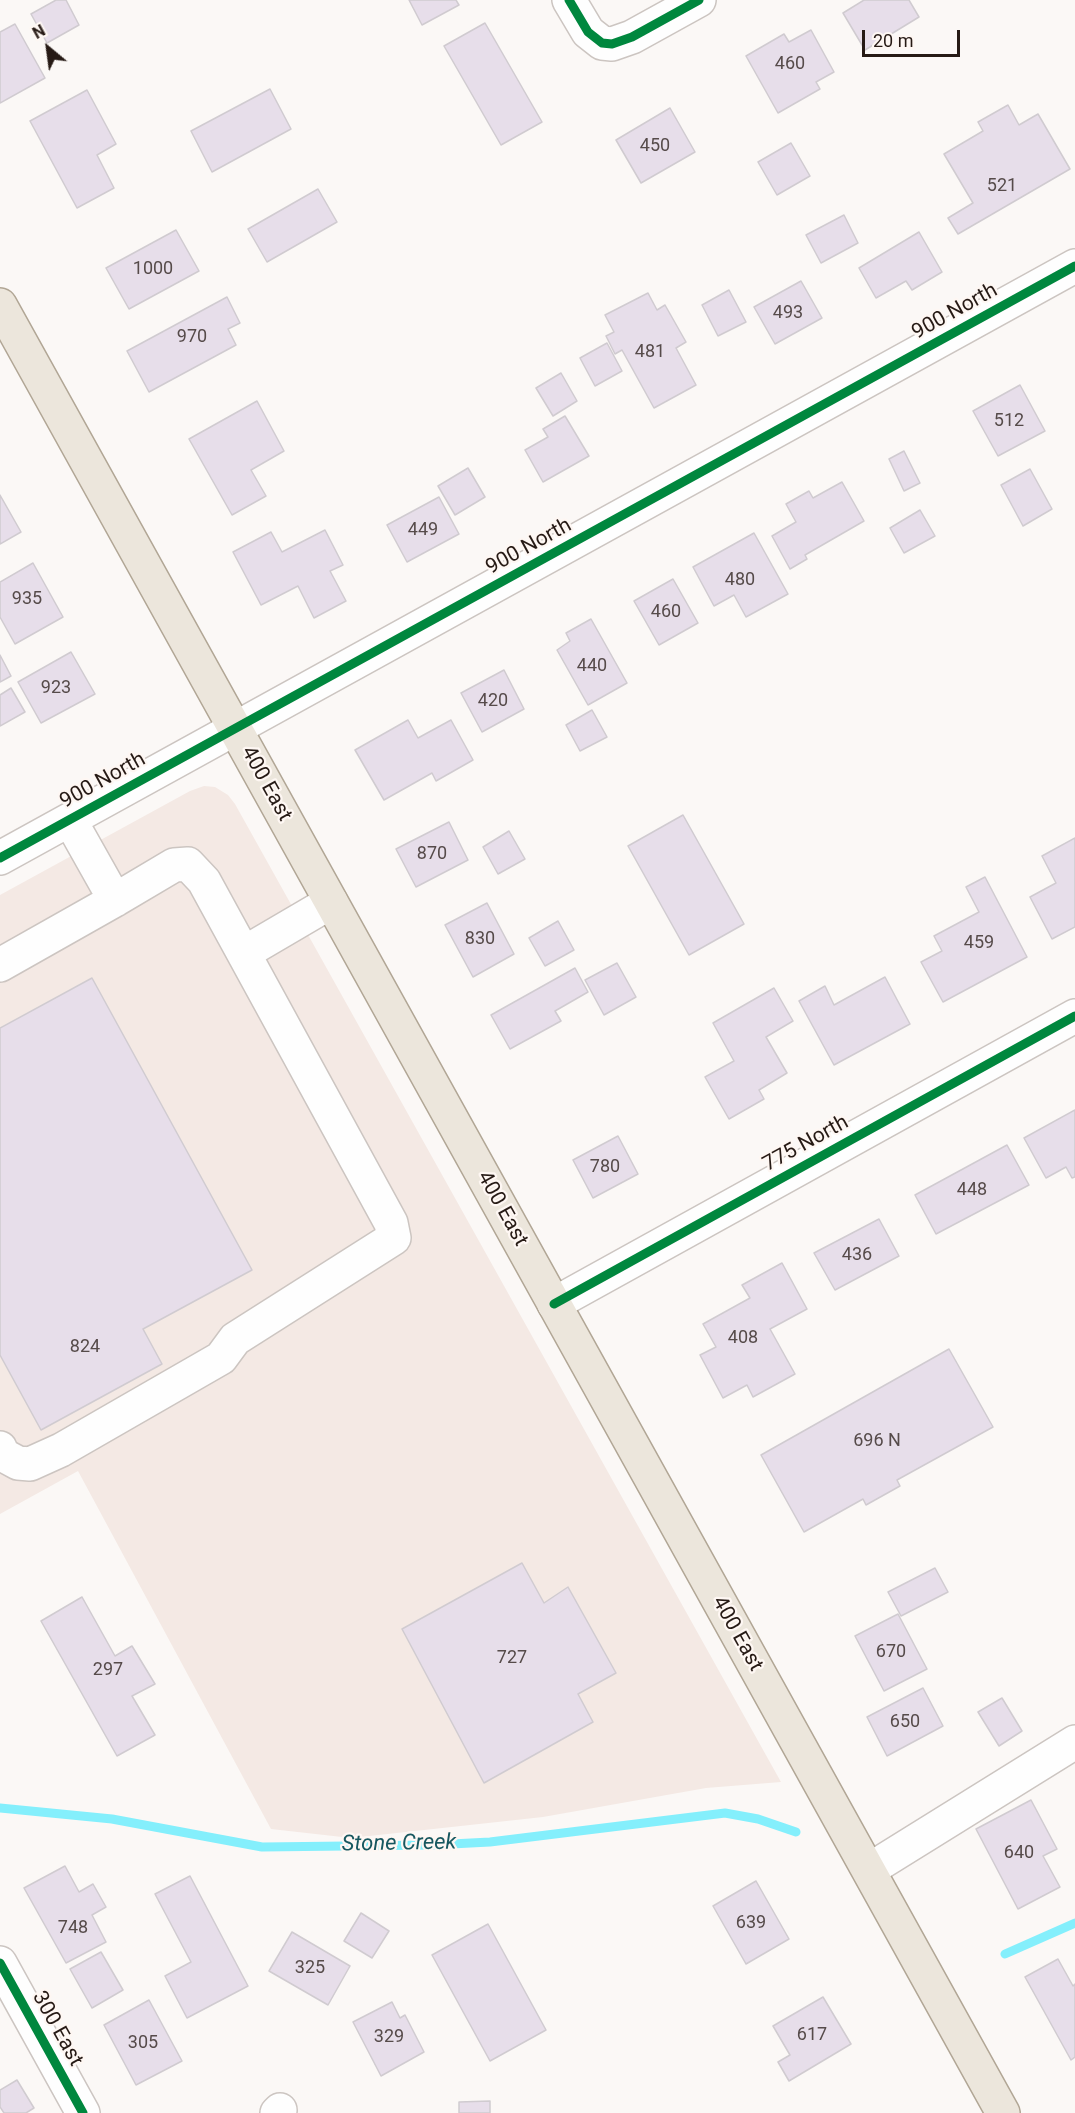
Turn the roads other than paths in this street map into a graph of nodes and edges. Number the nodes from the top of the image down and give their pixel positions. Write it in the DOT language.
graph roads {
  1 [pos="570,0"];
  2 [pos="699,0"];
  3 [pos="1075,266"];
  4 [pos="0,305"];
  5 [pos="236,730"];
  6 [pos="70,820"];
  7 [pos="0,858"];
  8 [pos="115,900"];
  9 [pos="331,902"];
  10 [pos="244,953"];
  11 [pos="0,965"];
  12 [pos="1075,1016"];
  13 [pos="554,1304"];
  14 [pos="0,1448"];
  15 [pos="1075,1743"];
  16 [pos="869,1870"];
  17 [pos="0,1963"];
  18 [pos="84,2113"];
  19 [pos="1003,2113"];
  1 -- 2 [label="street"];
  3 -- 5 [label="street, 900 North"];
  4 -- 5 [label="main road, 400 East"];
  5 -- 6 [label="street, 900 North"];
  5 -- 9 [label="main road, 400 East"];
  6 -- 7 [label="street, 900 North"];
  6 -- 8 [label="street"];
  8 -- 10 [label="street"];
  8 -- 11 [label="street"];
  9 -- 10 [label="street"];
  9 -- 13 [label="main road, 400 East"];
  10 -- 14 [label="street"];
  12 -- 13 [label="street, 775 North"];
  13 -- 16 [label="main road, 400 East"];
  15 -- 16 [label="street"];
  16 -- 19 [label="main road, 400 East"];
  17 -- 18 [label="street, 300 East"];
}
